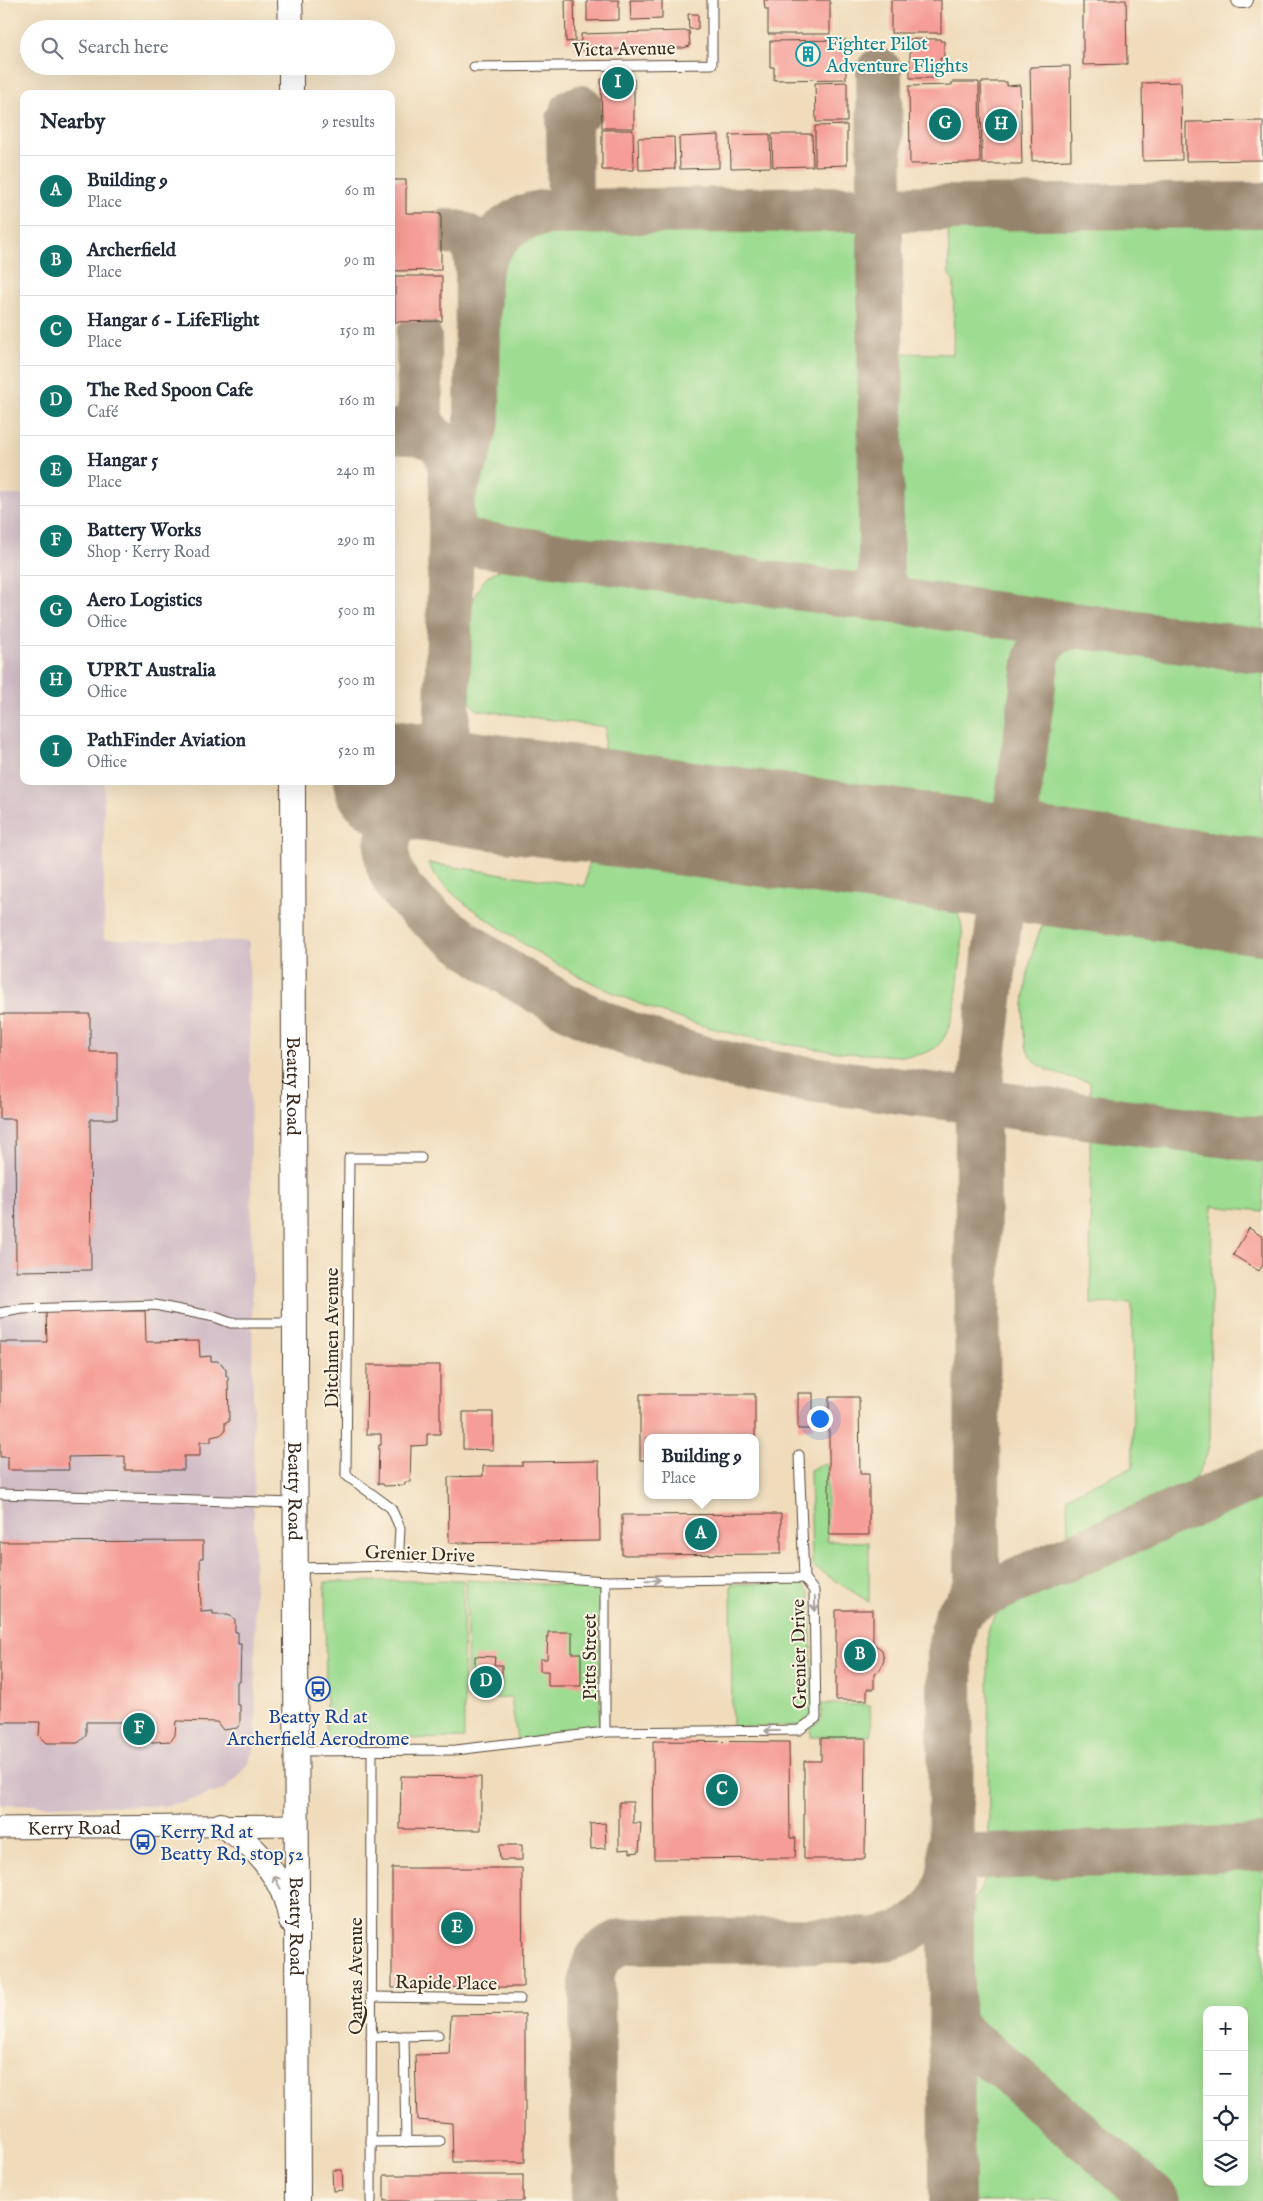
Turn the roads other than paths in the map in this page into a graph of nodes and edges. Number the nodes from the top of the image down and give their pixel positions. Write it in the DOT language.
graph roads {
  1 [pos="290,0"];
  2 [pos="712,0"];
  3 [pos="1240,0"];
  4 [pos="1245,0"];
  5 [pos="291,20"];
  6 [pos="474,67"];
  7 [pos="291,75"];
  8 [pos="291,90"];
  9 [pos="293,785"];
  10 [pos="421,1158"];
  11 [pos="0,1312"];
  12 [pos="295,1323"];
  13 [pos="799,1455"];
  14 [pos="0,1494"];
  15 [pos="295,1503"];
  16 [pos="398,1566"];
  17 [pos="295,1568"];
  18 [pos="804,1578"];
  19 [pos="604,1581"];
  20 [pos="605,1732"];
  21 [pos="296,1751"];
  22 [pos="372,1751"];
  23 [pos="297,1824"];
  24 [pos="221,1825"];
  25 [pos="0,1828"];
  26 [pos="298,1980"];
  27 [pos="371,1997"];
  28 [pos="520,1999"];
  29 [pos="438,2035"];
  30 [pos="404,2036"];
  31 [pos="372,2037"];
  32 [pos="440,2141"];
  33 [pos="371,2142"];
  34 [pos="406,2142"];
  35 [pos="298,2201"];
  36 [pos="371,2201"];
  1 -- 5 [label="main road"];
  2 -- 6 [label="lane, Victa Avenue"];
  3 -- 4 [label="street"];
  7 -- 8 [label="main road"];
  9 -- 12 [label="main road, Beatty Road"];
  10 -- 16 [label="lane, Ditchmen Avenue"];
  11 -- 12 [label="lane"];
  12 -- 15 [label="main road, Beatty Road"];
  13 -- 18 [label="lane"];
  14 -- 15 [label="lane"];
  15 -- 17 [label="main road, Beatty Road"];
  16 -- 17 [label="lane, Grenier Drive"];
  16 -- 19 [label="lane, Grenier Drive"];
  17 -- 21 [label="main road, Beatty Road"];
  19 -- 18 [label="lane, Grenier Drive, one-way"];
  18 -- 20 [label="lane, Grenier Drive, one-way"];
  19 -- 20 [label="lane, Pitts Street"];
  20 -- 22 [label="lane, Grenier Drive"];
  21 -- 22 [label="lane, Grenier Drive"];
  21 -- 23 [label="main road, Beatty Road"];
  22 -- 27 [label="lane, Qantas Avenue"];
  23 -- 24 [label="street, Kerry Road"];
  23 -- 26 [label="main road, Beatty Road"];
  24 -- 25 [label="street, Kerry Road"];
  26 -- 24 [label="main road, one-way"];
  26 -- 35 [label="main road, Beatty Road"];
  27 -- 28 [label="lane, Rapide Place"];
  27 -- 31 [label="lane, Qantas Avenue"];
  29 -- 30 [label="lane"];
  30 -- 31 [label="lane"];
  30 -- 34 [label="lane"];
  31 -- 33 [label="lane, Qantas Avenue"];
  32 -- 34 [label="lane"];
  33 -- 34 [label="lane"];
  33 -- 36 [label="lane, Qantas Avenue"];
}
